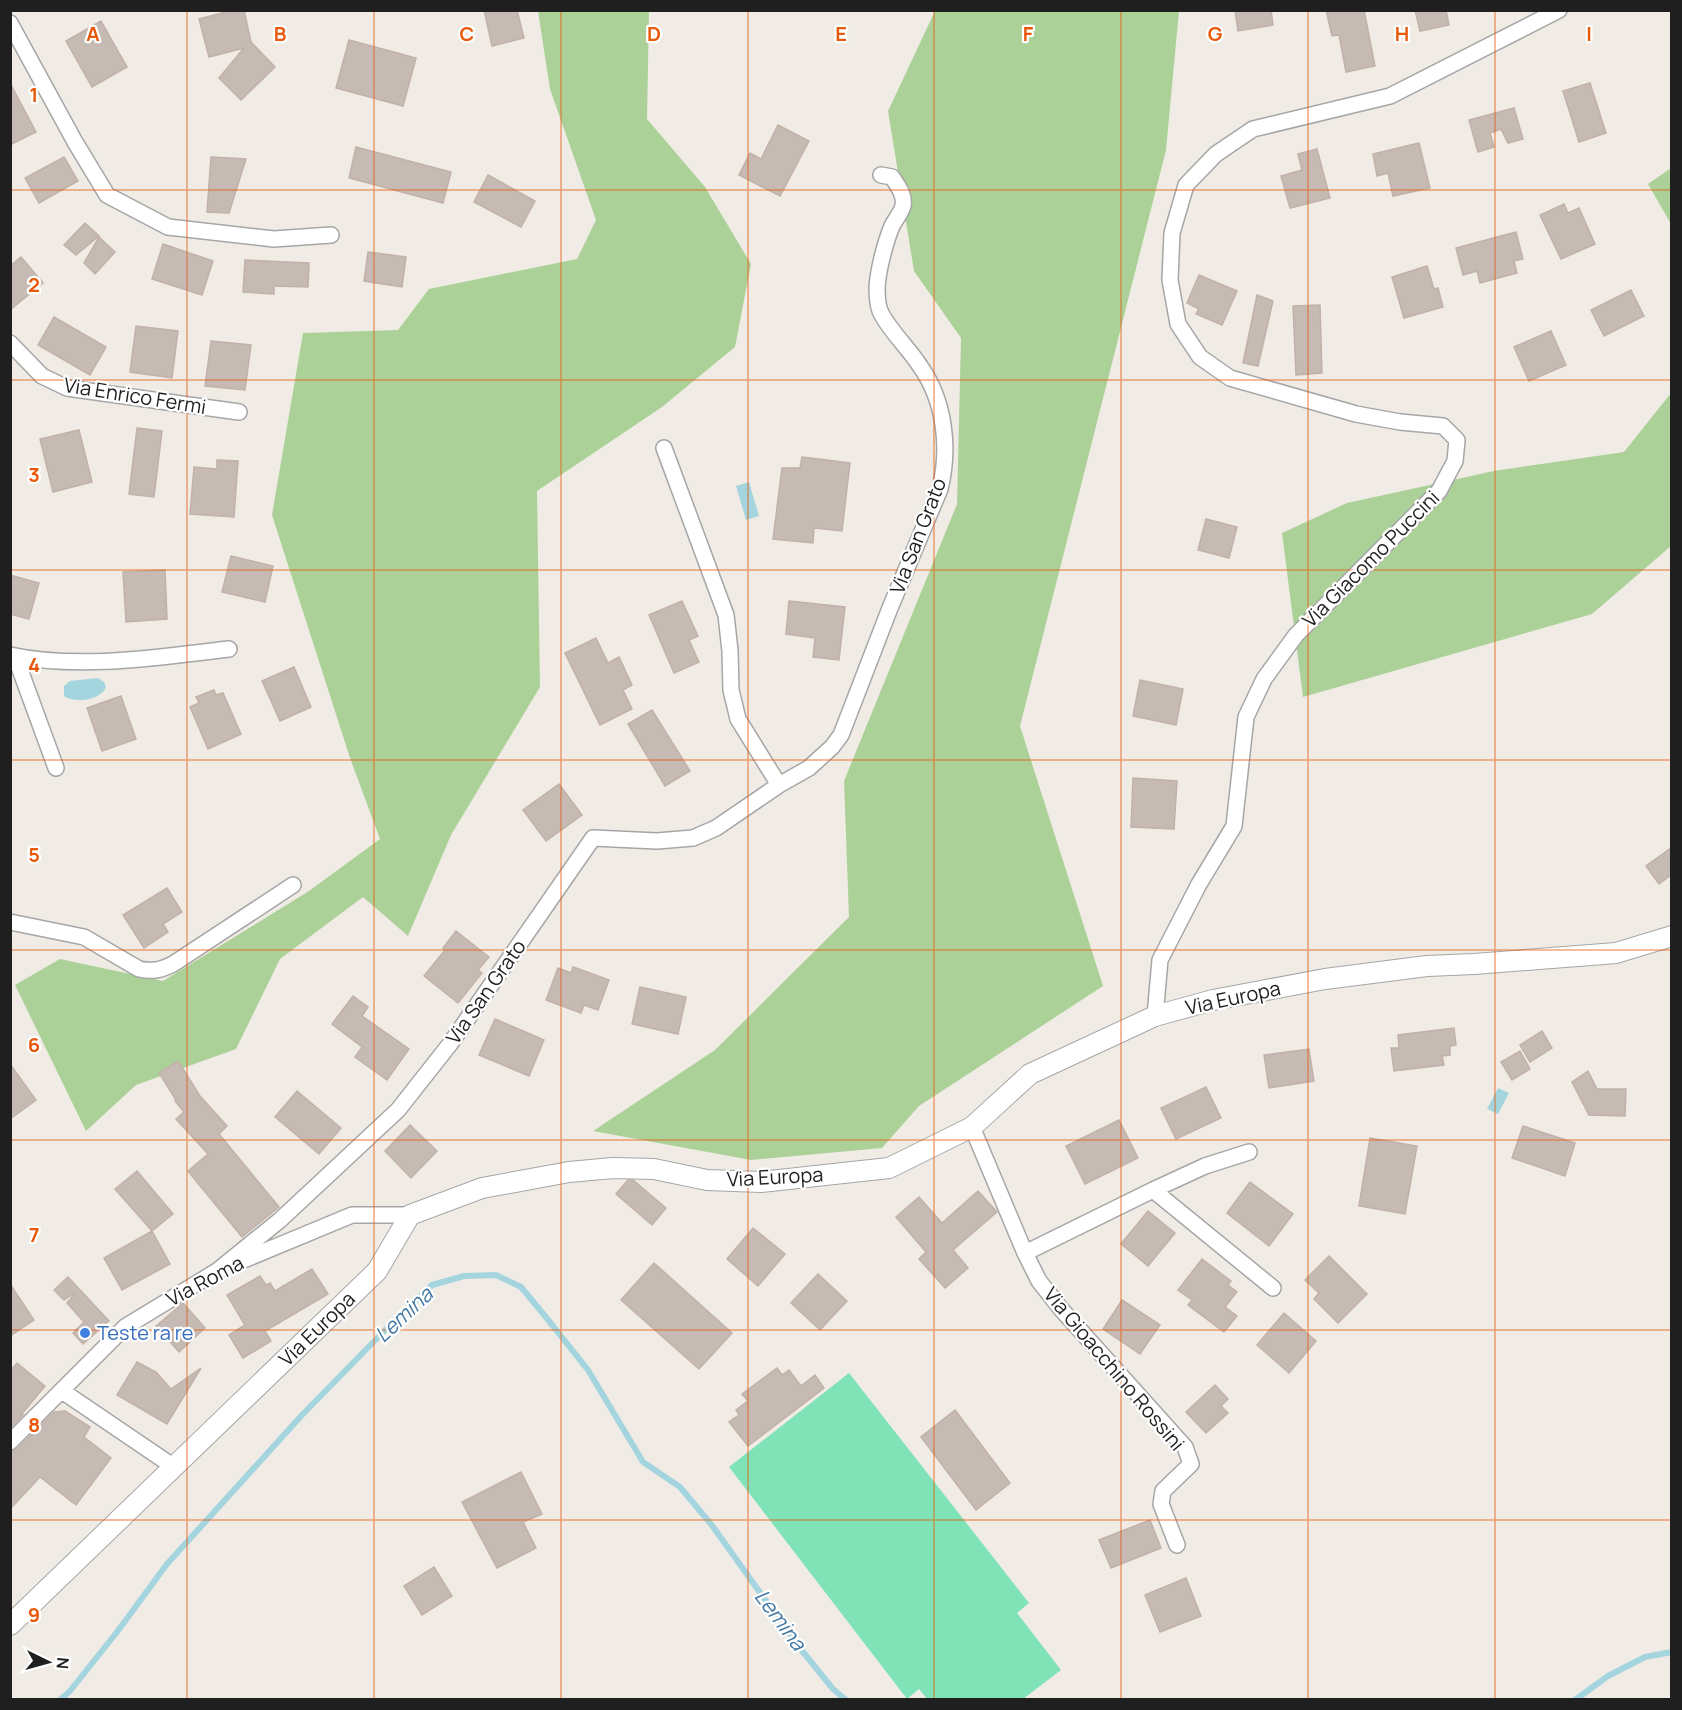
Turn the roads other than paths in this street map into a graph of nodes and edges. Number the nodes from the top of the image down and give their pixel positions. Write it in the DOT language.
graph roads {
  1 [pos="1559,10"];
  2 [pos="10,23"];
  3 [pos="881,175"];
  4 [pos="331,235"];
  5 [pos="10,343"];
  6 [pos="239,412"];
  7 [pos="664,448"];
  8 [pos="229,649"];
  9 [pos="13,656"];
  10 [pos="56,768"];
  11 [pos="779,785"];
  12 [pos="293,885"];
  13 [pos="10,922"];
  14 [pos="1671,936"];
  15 [pos="1155,1016"];
  16 [pos="972,1127"];
  17 [pos="1249,1152"];
  18 [pos="1153,1190"];
  19 [pos="410,1215"];
  20 [pos="1025,1253"];
  21 [pos="217,1271"];
  22 [pos="1273,1288"];
  23 [pos="62,1391"];
  24 [pos="11,1441"];
  25 [pos="174,1467"];
  26 [pos="1177,1545"];
  27 [pos="10,1625"];
  1 -- 15 [label="street, Via Giacomo Puccini"];
  2 -- 4 [label="street"];
  3 -- 11 [label="street, Via San Grato"];
  5 -- 6 [label="street, Via Enrico Fermi"];
  7 -- 11 [label="street"];
  8 -- 9 [label="street"];
  9 -- 10 [label="street"];
  11 -- 21 [label="street, Via San Grato"];
  12 -- 13 [label="street"];
  14 -- 15 [label="street, Via Europa"];
  15 -- 16 [label="street, Via Europa"];
  16 -- 19 [label="street, Via Europa"];
  16 -- 20 [label="street, Via Gioacchino Rossini"];
  17 -- 18 [label="street"];
  18 -- 20 [label="street"];
  18 -- 22 [label="street"];
  19 -- 21 [label="street, Via Roma"];
  19 -- 25 [label="street, Via Europa"];
  20 -- 26 [label="street, Via Gioacchino Rossini"];
  21 -- 23 [label="street, Via Roma"];
  23 -- 24 [label="street, Via Roma"];
  23 -- 25 [label="street"];
  25 -- 27 [label="street, Via Europa"];
}
